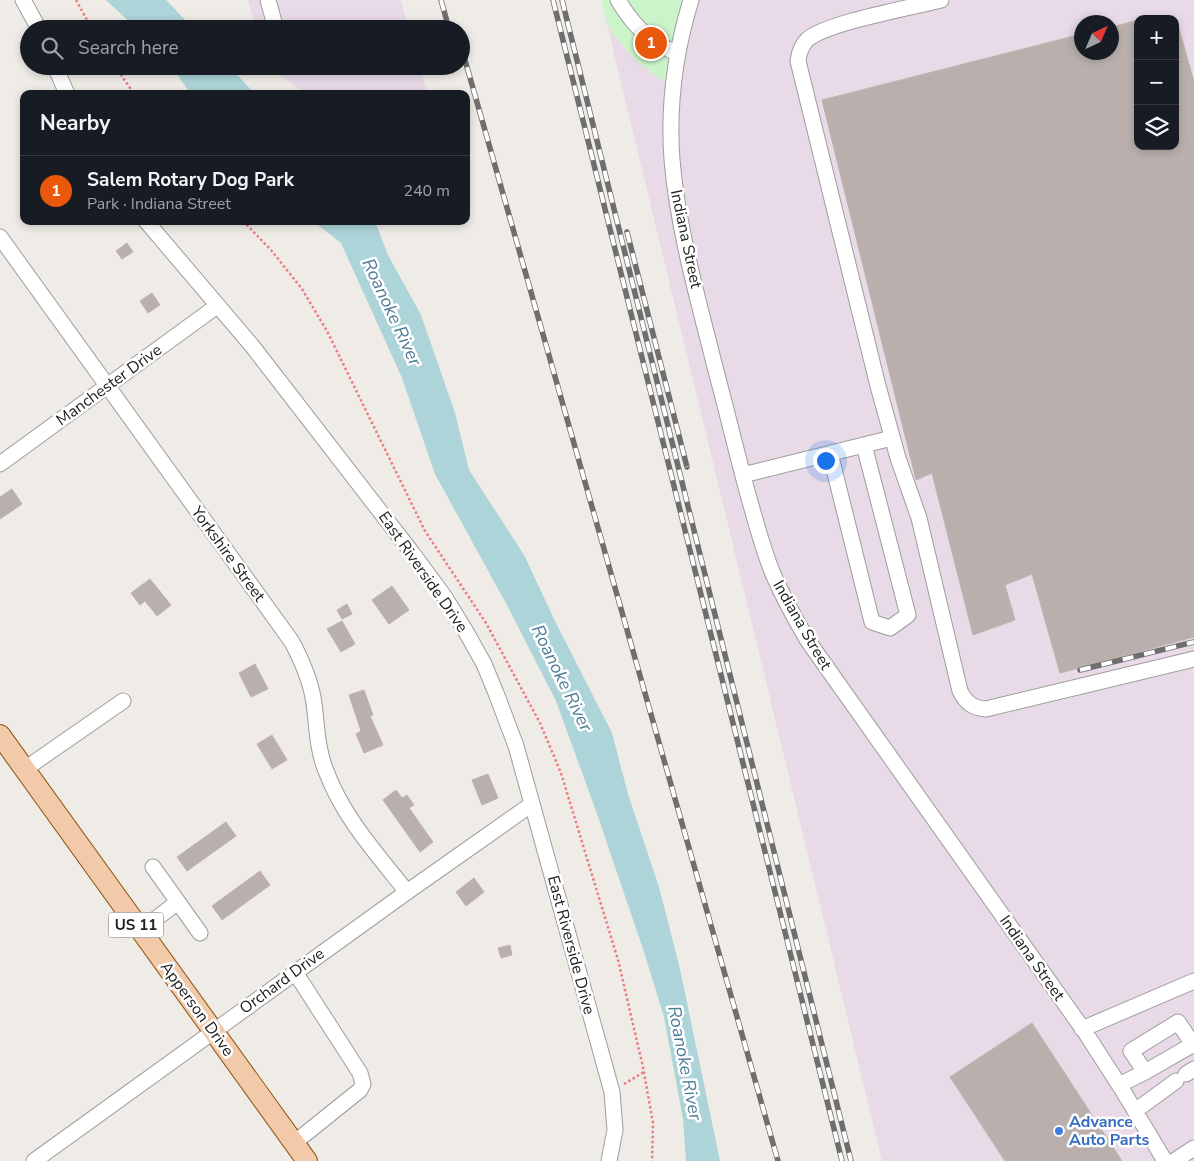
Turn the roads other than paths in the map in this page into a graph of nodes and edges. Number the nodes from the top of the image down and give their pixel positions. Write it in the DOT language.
graph roads {
  1 [pos="22,0"];
  2 [pos="268,0"];
  3 [pos="618,0"];
  4 [pos="691,0"];
  5 [pos="941,0"];
  6 [pos="34,20"];
  7 [pos="274,20"];
  8 [pos="678,53"];
  9 [pos="59,75"];
  10 [pos="65,90"];
  11 [pos="149,225"];
  12 [pos="0,237"];
  13 [pos="217,306"];
  14 [pos="108,385"];
  15 [pos="892,438"];
  16 [pos="864,445"];
  17 [pos="830,453"];
  18 [pos="0,464"];
  19 [pos="743,475"];
  20 [pos="1194,659"];
  21 [pos="123,701"];
  22 [pos="0,735"];
  23 [pos="25,769"];
  24 [pos="532,804"];
  25 [pos="153,867"];
  26 [pos="407,892"];
  27 [pos="178,902"];
  28 [pos="141,930"];
  29 [pos="200,933"];
  30 [pos="295,972"];
  31 [pos="1194,981"];
  32 [pos="1082,1029"];
  33 [pos="214,1031"];
  34 [pos="1193,1046"];
  35 [pos="1146,1072"];
  36 [pos="1186,1075"];
  37 [pos="1119,1085"];
  38 [pos="1135,1111"];
  39 [pos="294,1143"];
  40 [pos="1194,1148"];
  41 [pos="34,1161"];
  42 [pos="307,1161"];
  43 [pos="610,1161"];
  44 [pos="1165,1161"];
  45 [pos="1174,1161"];
  1 -- 6 [label="street"];
  2 -- 7 [label="street"];
  3 -- 8 [label="street"];
  4 -- 8 [label="street, Indiana Street"];
  5 -- 15 [label="street"];
  8 -- 19 [label="street, Indiana Street"];
  9 -- 10 [label="street"];
  11 -- 13 [label="street, East Riverside Drive"];
  12 -- 14 [label="street, Yorkshire Street"];
  13 -- 14 [label="street, Manchester Drive"];
  13 -- 24 [label="street, East Riverside Drive"];
  14 -- 18 [label="street, Manchester Drive"];
  14 -- 26 [label="street, Yorkshire Street"];
  15 -- 16 [label="street"];
  15 -- 20 [label="street"];
  16 -- 17 [label="street"];
  16 -- 17 [label="street"];
  17 -- 19 [label="street"];
  19 -- 32 [label="street, Indiana Street"];
  21 -- 23 [label="street"];
  22 -- 23 [label="main road, Apperson Drive / US 11"];
  23 -- 28 [label="main road, Apperson Drive / US 11"];
  24 -- 26 [label="street, Orchard Drive"];
  24 -- 43 [label="street, East Riverside Drive"];
  25 -- 27 [label="street"];
  26 -- 30 [label="street, Orchard Drive"];
  27 -- 28 [label="street"];
  27 -- 29 [label="street"];
  28 -- 33 [label="main road, Apperson Drive / US 11"];
  30 -- 33 [label="street, Orchard Drive"];
  30 -- 39 [label="street"];
  31 -- 32 [label="street"];
  32 -- 37 [label="street, Indiana Street"];
  33 -- 39 [label="main road, Apperson Drive / US 11"];
  33 -- 41 [label="street, Orchard Drive"];
  34 -- 35 [label="street"];
  34 -- 35 [label="street"];
  35 -- 37 [label="street"];
  36 -- 38 [label="street"];
  37 -- 38 [label="street, Indiana Street"];
  38 -- 44 [label="street, Indiana Street"];
  39 -- 42 [label="main road, Apperson Drive / US 11"];
  40 -- 45 [label="street"];
}
